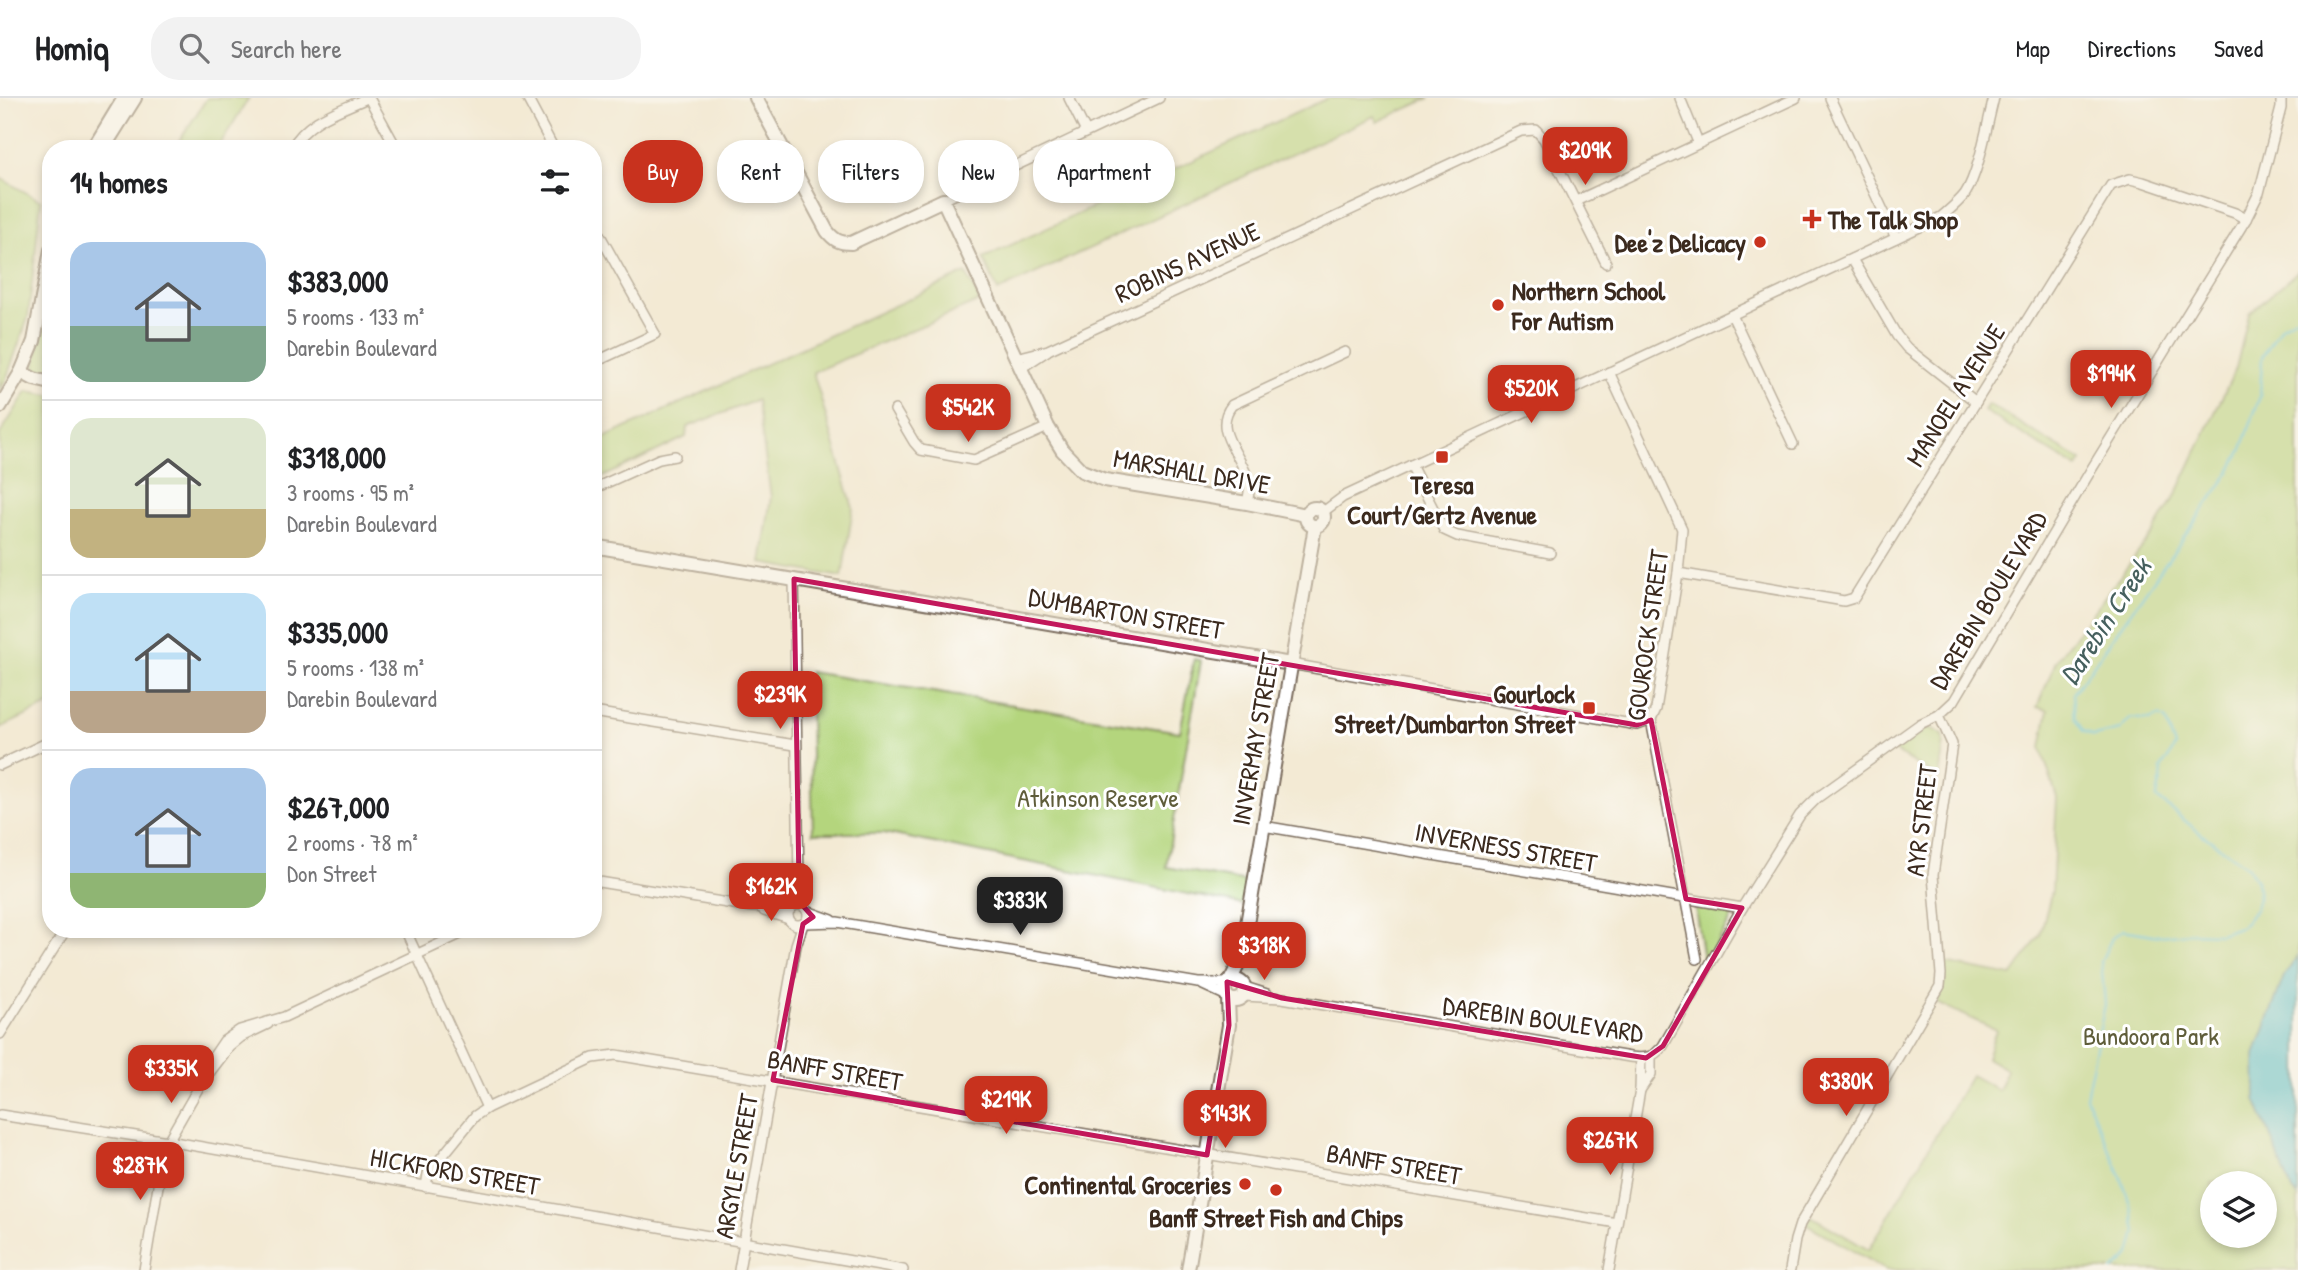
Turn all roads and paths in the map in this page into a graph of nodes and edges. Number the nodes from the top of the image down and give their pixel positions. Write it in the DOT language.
graph roads {
  1 [pos="124,98"];
  2 [pos="135,98"];
  3 [pos="368,98"];
  4 [pos="527,98"];
  5 [pos="756,98"];
  6 [pos="1069,98"];
  7 [pos="1159,98"];
  8 [pos="1680,98"];
  9 [pos="1796,98"];
  10 [pos="1830,98"];
  11 [pos="1994,98"];
  12 [pos="2288,98"];
  13 [pos="2281,103"];
  14 [pos="1086,132"];
  15 [pos="98,140"];
  16 [pos="109,140"];
  17 [pos="295,140"];
  18 [pos="392,140"];
  19 [pos="549,140"];
  20 [pos="1698,142"];
  21 [pos="1019,164"];
  22 [pos="1576,201"];
  23 [pos="938,202"];
  24 [pos="944,203"];
  25 [pos="2246,219"];
  26 [pos="1896,238"];
  27 [pos="602,239"];
  28 [pos="1852,259"];
  29 [pos="1605,262"];
  30 [pos="42,302"];
  31 [pos="1732,315"];
  32 [pos="1345,352"];
  33 [pos="602,359"];
  34 [pos="1019,363"];
  35 [pos="21,372"];
  36 [pos="1609,372"];
  37 [pos="42,381"];
  38 [pos="1976,402"];
  39 [pos="0,407"];
  40 [pos="895,410"];
  41 [pos="1048,427"];
  42 [pos="1793,444"];
  43 [pos="675,456"];
  44 [pos="1411,465"];
  45 [pos="602,485"];
  46 [pos="1247,503"];
  47 [pos="1324,512"];
  48 [pos="1306,515"];
  49 [pos="1315,526"];
  50 [pos="602,547"];
  51 [pos="1550,553"];
  52 [pos="1678,573"];
  53 [pos="794,579"];
  54 [pos="1291,664"];
  55 [pos="602,713"];
  56 [pos="1939,715"];
  57 [pos="1651,720"];
  58 [pos="42,745"];
  59 [pos="796,745"];
  60 [pos="0,765"];
  61 [pos="1264,826"];
  62 [pos="602,882"];
  63 [pos="799,883"];
  64 [pos="1686,899"];
  65 [pos="1742,908"];
  66 [pos="806,909"];
  67 [pos="791,914"];
  68 [pos="837,922"];
  69 [pos="803,923"];
  70 [pos="60,938"];
  71 [pos="409,938"];
  72 [pos="452,938"];
  73 [pos="796,945"];
  74 [pos="417,955"];
  75 [pos="1697,959"];
  76 [pos="1235,990"];
  77 [pos="0,1034"];
  78 [pos="1651,1057"];
  79 [pos="1640,1058"];
  80 [pos="773,1080"];
  81 [pos="1640,1090"];
  82 [pos="487,1108"];
  83 [pos="0,1115"];
  84 [pos="168,1141"];
  85 [pos="1207,1155"];
  86 [pos="426,1187"];
  87 [pos="1618,1223"];
  88 [pos="744,1243"];
  89 [pos="144,1270"];
  90 [pos="739,1270"];
  91 [pos="903,1270"];
  92 [pos="1188,1270"];
  93 [pos="1609,1270"];
  94 [pos="1790,1270"];
  1 -- 15 [label="street"];
  2 -- 16 [label="street"];
  3 -- 17 [label="street"];
  3 -- 18 [label="street"];
  4 -- 19 [label="street"];
  5 -- 23 [label="street"];
  6 -- 14 [label="street"];
  7 -- 14 [label="street"];
  8 -- 20 [label="street"];
  9 -- 20 [label="street"];
  10 -- 26 [label="street"];
  11 -- 26 [label="street"];
  12 -- 13 [label="street, DAREBIN BOULEVARD"];
  13 -- 25 [label="street, DAREBIN BOULEVARD"];
  14 -- 21 [label="street"];
  20 -- 22 [label="street"];
  22 -- 29 [label="street"];
  22 -- 34 [label="street, ROBINS AVENUE"];
  24 -- 34 [label="street, MARSHALL DRIVE"];
  25 -- 38 [label="street, MANOEL AVENUE"];
  25 -- 56 [label="street, DAREBIN BOULEVARD"];
  26 -- 28 [label="street"];
  27 -- 33 [label="street"];
  28 -- 31 [label="street"];
  28 -- 38 [label="street"];
  30 -- 35 [label="street"];
  31 -- 36 [label="street"];
  31 -- 42 [label="street"];
  32 -- 46 [label="street"];
  34 -- 41 [label="street, MARSHALL DRIVE"];
  35 -- 37 [label="street"];
  35 -- 39 [label="street"];
  36 -- 44 [label="street"];
  36 -- 52 [label="street, GOUROCK STREET"];
  38 -- 52 [label="street, MANOEL AVENUE"];
  40 -- 41 [label="street"];
  41 -- 46 [label="street, MARSHALL DRIVE"];
  43 -- 45 [label="street"];
  44 -- 47 [label="street"];
  44 -- 51 [label="street"];
  46 -- 48 [label="street, MARSHALL DRIVE"];
  47 -- 48 [label="street"];
  47 -- 49 [label="street"];
  48 -- 49 [label="street"];
  49 -- 54 [label="street, INVERMAY STREET"];
  50 -- 53 [label="street, DUMBARTON STREET"];
  52 -- 57 [label="street, GOUROCK STREET"];
  53 -- 54 [label="street, DUMBARTON STREET"];
  53 -- 59 [label="street, ARGYLE STREET"];
  54 -- 57 [label="street, DUMBARTON STREET"];
  54 -- 61 [label="street, INVERMAY STREET"];
  55 -- 59 [label="street"];
  56 -- 65 [label="street, DAREBIN BOULEVARD"];
  56 -- 94 [label="street, AYR STREET"];
  57 -- 64 [label="street, GOUROCK STREET"];
  58 -- 60 [label="street"];
  59 -- 63 [label="street, ARGYLE STREET"];
  61 -- 64 [label="street, INVERNESS STREET"];
  61 -- 76 [label="street, INVERMAY STREET"];
  62 -- 67 [label="street"];
  63 -- 66 [label="street, ARGYLE STREET"];
  63 -- 67 [label="street, ARGYLE STREET"];
  64 -- 65 [label="street, INVERNESS STREET"];
  64 -- 75 [label="street, GOUROCK STREET"];
  65 -- 78 [label="street, DAREBIN BOULEVARD"];
  66 -- 67 [label="street"];
  66 -- 68 [label="street, DAREBIN BOULEVARD"];
  66 -- 69 [label="street, ARGYLE STREET"];
  67 -- 69 [label="street, DAREBIN BOULEVARD"];
  67 -- 73 [label="street, ARGYLE STREET"];
  68 -- 69 [label="street, DAREBIN BOULEVARD"];
  68 -- 76 [label="street, DAREBIN BOULEVARD"];
  69 -- 73 [label="street, ARGYLE STREET"];
  70 -- 77 [label="street"];
  71 -- 74 [label="street"];
  72 -- 74 [label="street"];
  73 -- 80 [label="street, ARGYLE STREET"];
  74 -- 82 [label="street"];
  74 -- 84 [label="street"];
  76 -- 79 [label="street, DAREBIN BOULEVARD"];
  76 -- 85 [label="street, INVERMAY STREET"];
  78 -- 79 [label="street, DAREBIN BOULEVARD"];
  78 -- 81 [label="street"];
  79 -- 81 [label="street"];
  80 -- 82 [label="street, BANFF STREET"];
  80 -- 85 [label="street, BANFF STREET"];
  80 -- 88 [label="street, ARGYLE STREET"];
  81 -- 87 [label="street"];
  82 -- 86 [label="street, BANFF STREET"];
  83 -- 84 [label="street, HICKFORD STREET"];
  84 -- 86 [label="street, HICKFORD STREET"];
  84 -- 89 [label="street"];
  85 -- 87 [label="street, BANFF STREET"];
  85 -- 92 [label="street, INVERMAY STREET"];
  86 -- 88 [label="street, HICKFORD STREET"];
  87 -- 93 [label="street"];
  88 -- 90 [label="street, ARGYLE STREET"];
  88 -- 91 [label="street, HICKFORD STREET"];
}
